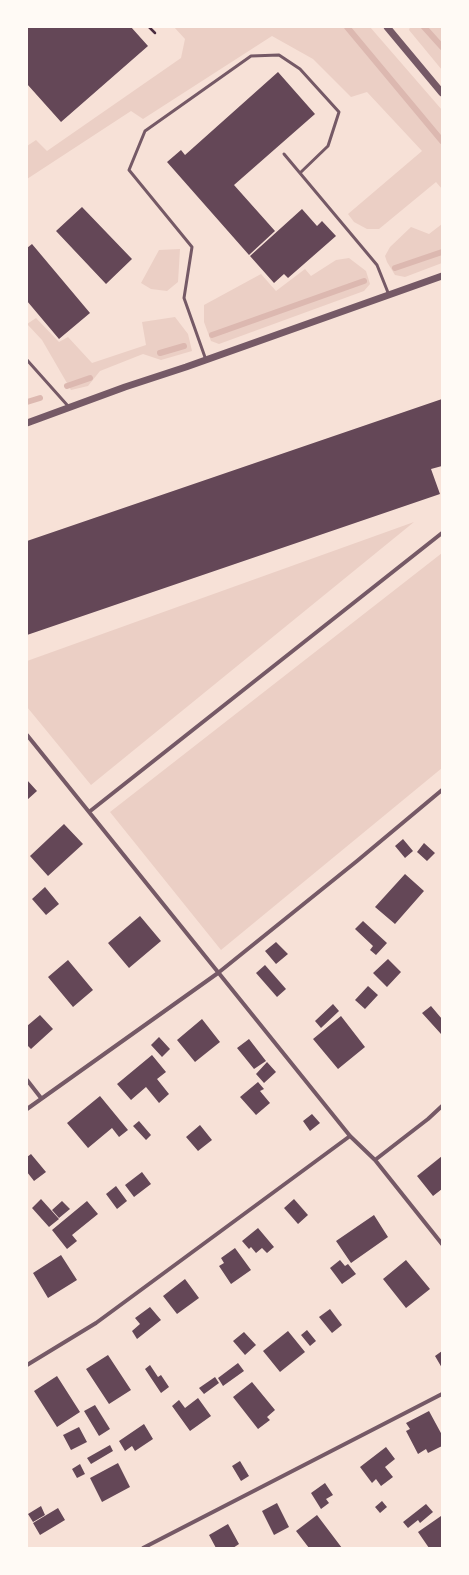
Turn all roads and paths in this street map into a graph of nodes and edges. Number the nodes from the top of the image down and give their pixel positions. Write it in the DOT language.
graph roads {
  1 [pos="149,27"];
  2 [pos="387,27"];
  3 [pos="155,33"];
  4 [pos="442,93"];
  5 [pos="284,154"];
  6 [pos="300,173"];
  7 [pos="442,276"];
  8 [pos="388,295"];
  9 [pos="27,360"];
  10 [pos="206,360"];
  11 [pos="70,408"];
  12 [pos="27,423"];
  13 [pos="442,533"];
  14 [pos="27,735"];
  15 [pos="442,790"];
  16 [pos="89,812"];
  17 [pos="218,973"];
  18 [pos="27,1080"];
  19 [pos="41,1098"];
  20 [pos="442,1106"];
  21 [pos="27,1109"];
  22 [pos="350,1136"];
  23 [pos="375,1160"];
  24 [pos="442,1244"];
  25 [pos="27,1365"];
  26 [pos="442,1394"];
  27 [pos="143,1548"];
  1 -- 3 [label="path"];
  2 -- 4 [label="street"];
  5 -- 6 [label="lane"];
  6 -- 8 [label="lane"];
  6 -- 10 [label="lane"];
  7 -- 8 [label="street"];
  8 -- 10 [label="street"];
  9 -- 11 [label="lane"];
  10 -- 11 [label="street"];
  11 -- 12 [label="street"];
  13 -- 16 [label="street"];
  14 -- 16 [label="street"];
  15 -- 17 [label="street"];
  16 -- 17 [label="street"];
  17 -- 19 [label="street"];
  17 -- 22 [label="street"];
  18 -- 19 [label="street"];
  19 -- 21 [label="street"];
  20 -- 23 [label="street"];
  22 -- 23 [label="street"];
  22 -- 25 [label="street"];
  23 -- 24 [label="street"];
  26 -- 27 [label="street"];
}
